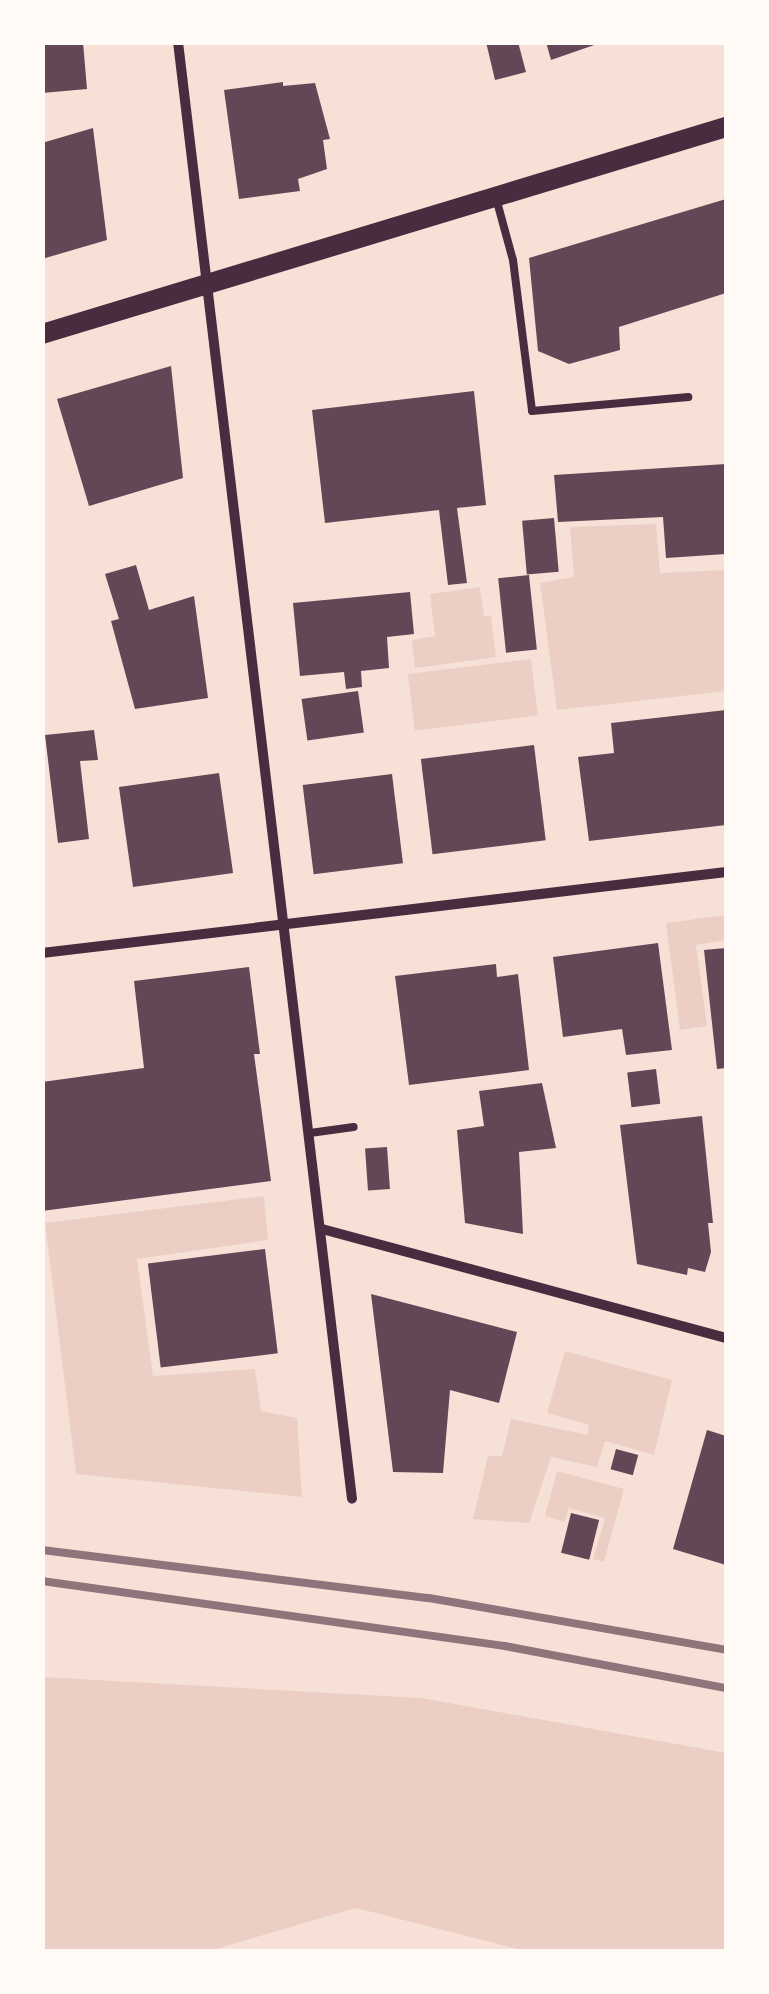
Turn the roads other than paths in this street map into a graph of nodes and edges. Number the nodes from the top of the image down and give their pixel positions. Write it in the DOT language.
graph roads {
  1 [pos="178,42"];
  2 [pos="726,127"];
  3 [pos="496,198"];
  4 [pos="208,284"];
  5 [pos="42,334"];
  6 [pos="688,397"];
  7 [pos="726,872"];
  8 [pos="286,925"];
  9 [pos="42,952"];
  10 [pos="354,1127"];
  11 [pos="310,1133"];
  12 [pos="322,1229"];
  13 [pos="726,1338"];
  14 [pos="352,1500"];
  1 -- 4 [label="street"];
  2 -- 3 [label="main road"];
  3 -- 4 [label="main road"];
  3 -- 6 [label="lane"];
  4 -- 5 [label="main road"];
  4 -- 8 [label="street"];
  7 -- 8 [label="street"];
  8 -- 9 [label="street"];
  8 -- 11 [label="street"];
  10 -- 11 [label="lane"];
  11 -- 12 [label="street"];
  12 -- 13 [label="street"];
  12 -- 14 [label="street"];
}
